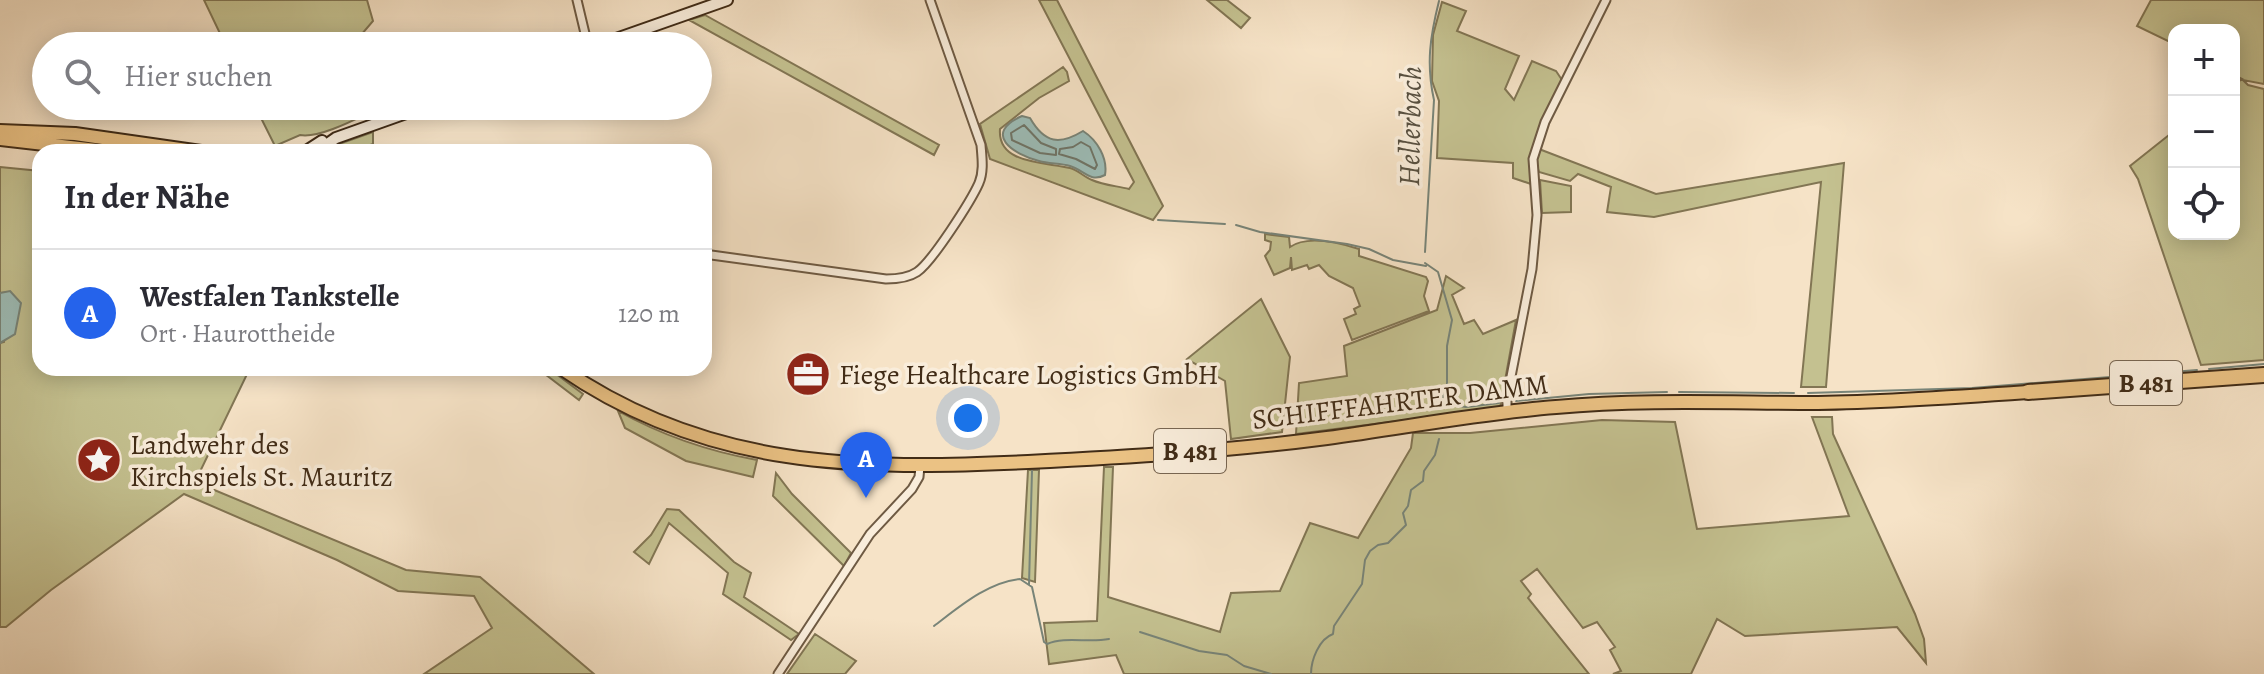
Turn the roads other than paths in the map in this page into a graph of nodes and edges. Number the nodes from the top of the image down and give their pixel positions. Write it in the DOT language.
graph roads {
  1 [pos="577,0"];
  2 [pos="727,0"];
  3 [pos="930,0"];
  4 [pos="1606,0"];
  5 [pos="585,32"];
  6 [pos="636,32"];
  7 [pos="387,120"];
  8 [pos="0,131"];
  9 [pos="336,138"];
  10 [pos="0,139"];
  11 [pos="44,144"];
  12 [pos="145,144"];
  13 [pos="316,144"];
  14 [pos="327,144"];
  15 [pos="712,255"];
  16 [pos="2264,375"];
  17 [pos="575,376"];
  18 [pos="2028,392"];
  19 [pos="1507,412"];
  20 [pos="920,466"];
  21 [pos="778,674"];
  1 -- 5 [label="street"];
  2 -- 6 [label="street"];
  3 -- 15 [label="street"];
  4 -- 19 [label="street"];
  7 -- 9 [label="street"];
  8 -- 12 [label="main road"];
  9 -- 13 [label="street"];
  9 -- 14 [label="street"];
  10 -- 11 [label="main road"];
  16 -- 18 [label="highway, SCHIFFFAHRTER DAMM / B 481"];
  17 -- 20 [label="main road, SCHIFFFAHRTER DAMM / B 481"];
  18 -- 19 [label="main road, SCHIFFFAHRTER DAMM / B 481"];
  19 -- 20 [label="main road, SCHIFFFAHRTER DAMM / B 481"];
  20 -- 21 [label="street"];
}
